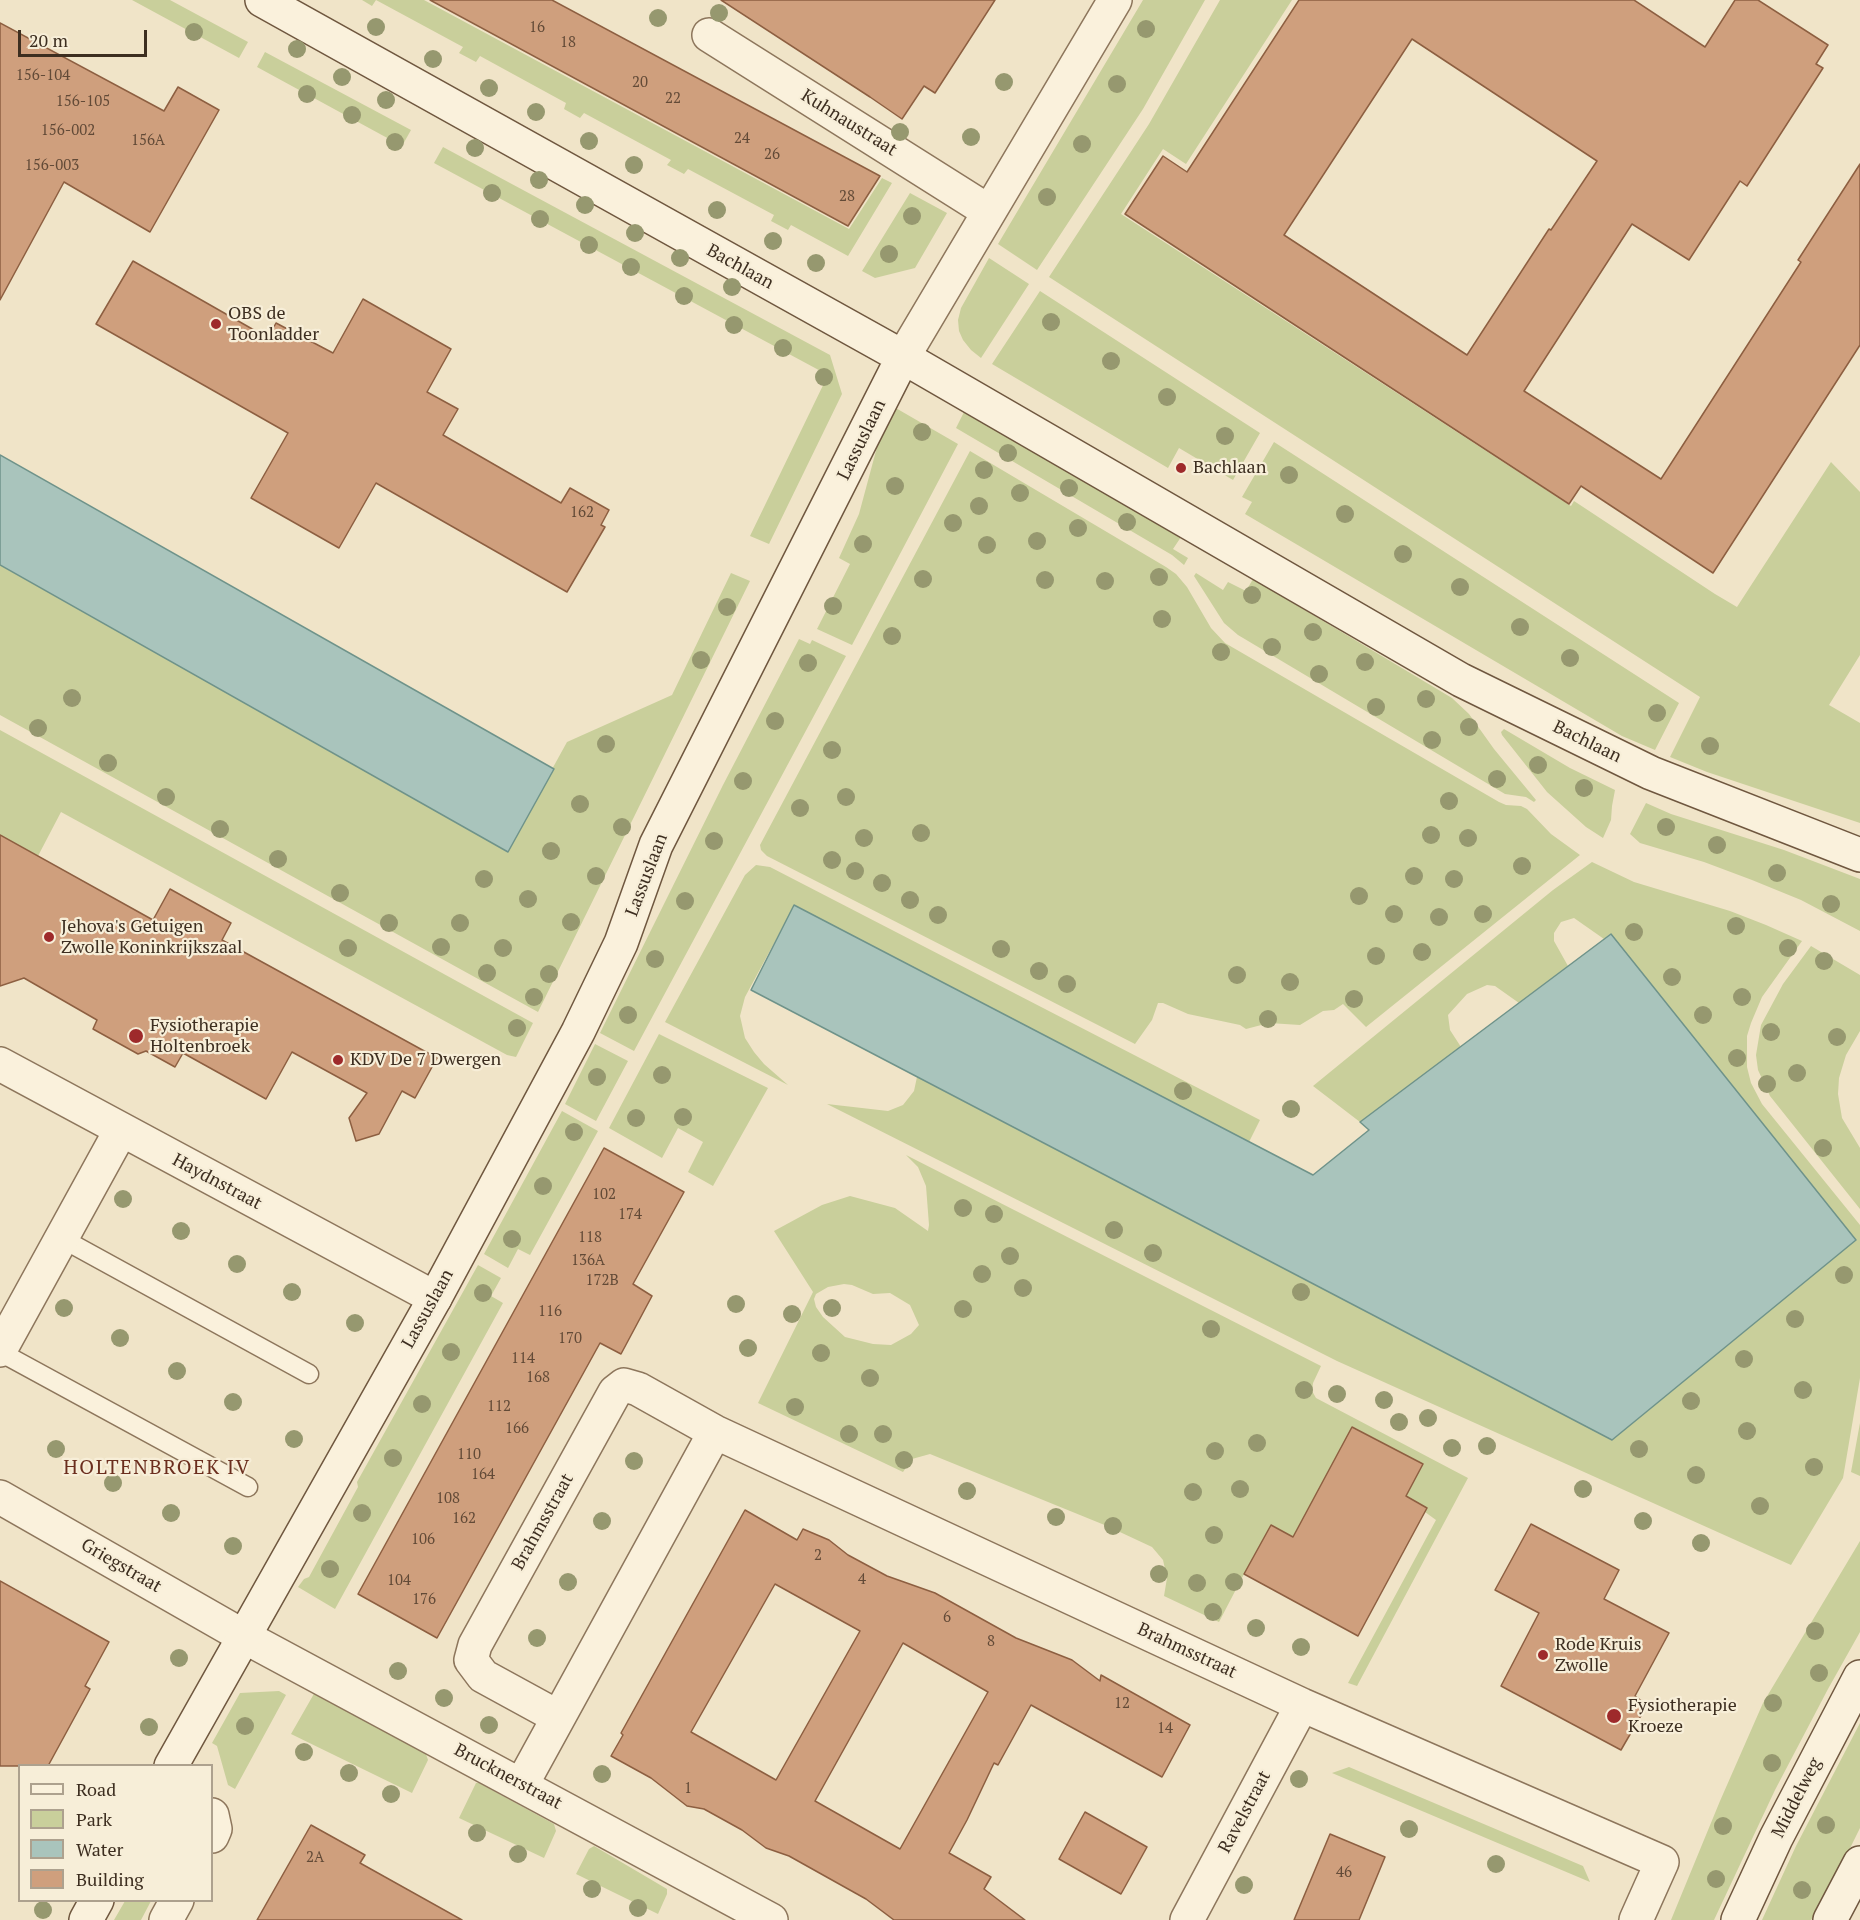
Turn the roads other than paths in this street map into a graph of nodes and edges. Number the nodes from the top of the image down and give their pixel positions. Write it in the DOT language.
graph roads {
  1 [pos="262,0"];
  2 [pos="1115,0"];
  3 [pos="709,35"];
  4 [pos="988,211"];
  5 [pos="903,357"];
  6 [pos="1860,855"];
  7 [pos="0,1064"];
  8 [pos="121,1130"];
  9 [pos="61,1238"];
  10 [pos="435,1298"];
  11 [pos="0,1351"];
  12 [pos="309,1374"];
  13 [pos="715,1432"];
  14 [pos="248,1487"];
  15 [pos="0,1497"];
  16 [pos="243,1636"];
  17 [pos="1860,1677"];
  18 [pos="1302,1705"];
  19 [pos="558,1717"];
  20 [pos="180,1760"];
  21 [pos="522,1784"];
  22 [pos="1860,1863"];
  23 [pos="96,1902"];
  24 [pos="176,1902"];
  25 [pos="86,1920"];
  26 [pos="166,1920"];
  27 [pos="771,1920"];
  28 [pos="1187,1920"];
  29 [pos="1636,1920"];
  30 [pos="1738,1920"];
  31 [pos="1830,1920"];
  1 -- 5 [label="street, Bachlaan"];
  2 -- 4 [label="street, Lassuslaan"];
  3 -- 4 [label="street, Kuhnaustraat"];
  4 -- 5 [label="street, Lassuslaan"];
  5 -- 6 [label="street, Bachlaan"];
  5 -- 10 [label="street, Lassuslaan"];
  7 -- 8 [label="street, Haydnstraat"];
  8 -- 9 [label="street"];
  8 -- 10 [label="street, Haydnstraat"];
  9 -- 11 [label="street"];
  9 -- 12 [label="lane"];
  10 -- 16 [label="street, Lassuslaan"];
  11 -- 14 [label="lane"];
  13 -- 18 [label="street, Brahmsstraat"];
  13 -- 19 [label="street"];
  13 -- 19 [label="street, Brahmsstraat"];
  15 -- 16 [label="street, Griegstraat"];
  16 -- 20 [label="street, Lassuslaan"];
  16 -- 21 [label="street, Brucknerstraat"];
  17 -- 30 [label="street, Middelweg"];
  18 -- 28 [label="street, Ravelstraat"];
  18 -- 29 [label="street, Brahmsstraat"];
  19 -- 21 [label="street"];
  21 -- 27 [label="street, Brucknerstraat"];
  22 -- 31 [label="street"];
  23 -- 25 [label="street"];
  24 -- 26 [label="street"];
}
